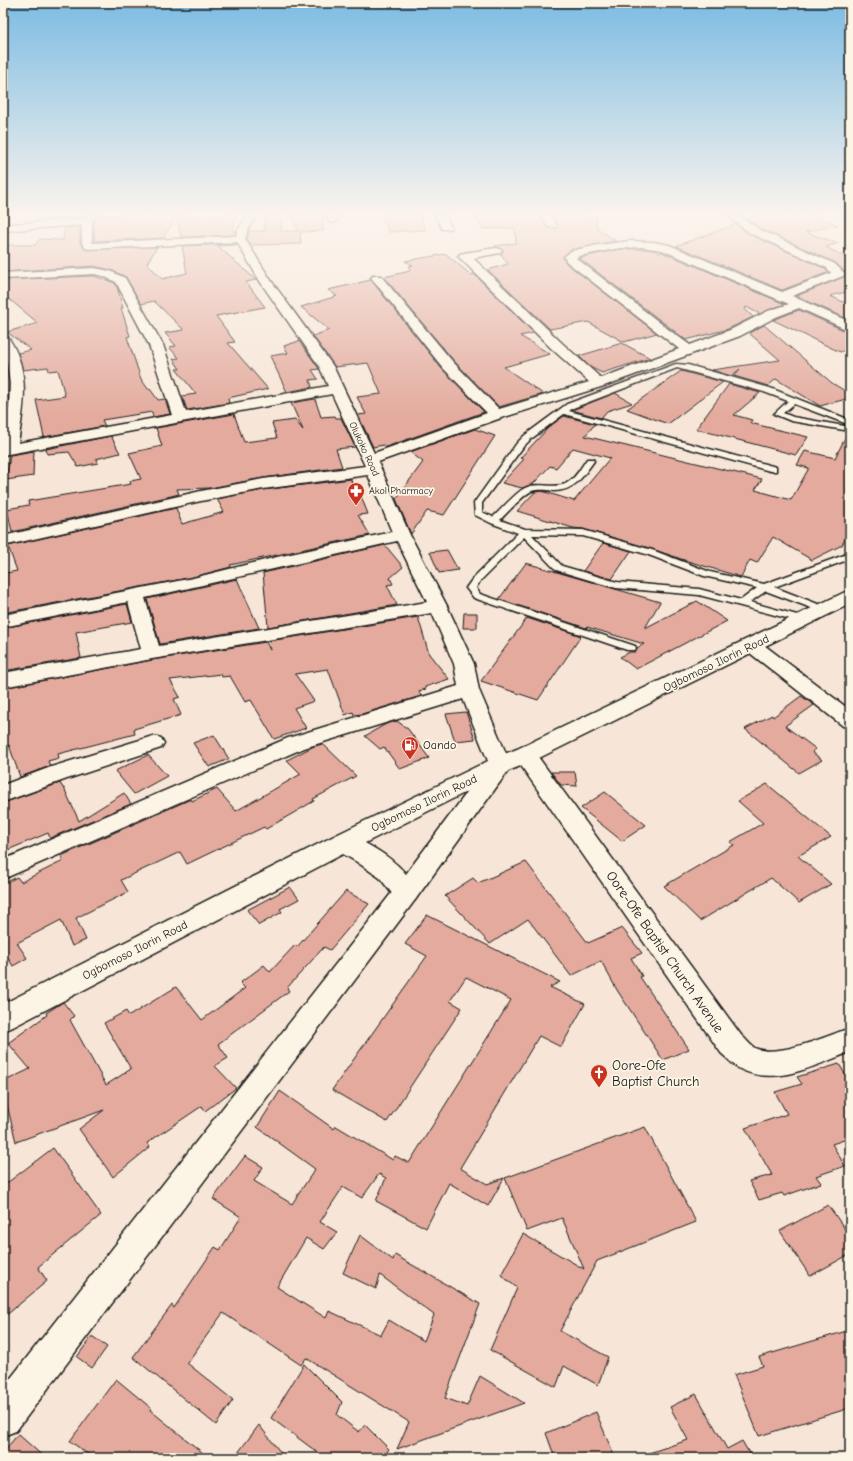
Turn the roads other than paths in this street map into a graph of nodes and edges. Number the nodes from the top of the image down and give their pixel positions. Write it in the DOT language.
graph roads {
  1 [pos="123,283"];
  2 [pos="267,283"];
  3 [pos="380,283"];
  4 [pos="492,283"];
  5 [pos="601,283"];
  6 [pos="751,283"];
  7 [pos="818,283"];
  8 [pos="782,296"];
  9 [pos="800,304"];
  10 [pos="850,327"];
  11 [pos="3,340"];
  12 [pos="689,350"];
  13 [pos="17,379"];
  14 [pos="3,382"];
  15 [pos="598,384"];
  16 [pos="337,389"];
  17 [pos="794,400"];
  18 [pos="562,412"];
  19 [pos="496,415"];
  20 [pos="180,417"];
  21 [pos="850,423"];
  22 [pos="850,429"];
  23 [pos="6,450"];
  24 [pos="590,461"];
  25 [pos="372,465"];
  26 [pos="772,469"];
  27 [pos="494,521"];
  28 [pos="524,532"];
  29 [pos="402,535"];
  30 [pos="3,540"];
  31 [pos="850,556"];
  32 [pos="703,583"];
  33 [pos="765,587"];
  34 [pos="135,594"];
  35 [pos="850,597"];
  36 [pos="743,603"];
  37 [pos="438,606"];
  38 [pos="825,610"];
  39 [pos="805,620"];
  40 [pos="3,621"];
  41 [pos="753,646"];
  42 [pos="631,648"];
  43 [pos="152,654"];
  44 [pos="3,680"];
  45 [pos="469,690"];
  46 [pos="850,721"];
  47 [pos="153,743"];
  48 [pos="512,760"];
  49 [pos="3,794"];
  50 [pos="343,843"];
  51 [pos="3,870"];
  52 [pos="406,893"];
  53 [pos="3,1018"];
  54 [pos="850,1040"];
  55 [pos="3,1418"];
  1 -- 20 [label="street"];
  2 -- 16 [label="street, Olukoko Road"];
  3 -- 19 [label="street"];
  4 -- 15 [label="street"];
  5 -- 12 [label="street"];
  6 -- 8 [label="street"];
  7 -- 8 [label="street"];
  8 -- 9 [label="street"];
  9 -- 10 [label="street"];
  9 -- 12 [label="street"];
  11 -- 13 [label="street"];
  12 -- 15 [label="street"];
  13 -- 14 [label="street"];
  13 -- 23 [label="street"];
  15 -- 19 [label="street"];
  16 -- 20 [label="street"];
  16 -- 25 [label="street, Olukoko Road"];
  17 -- 18 [label="lane"];
  17 -- 21 [label="lane"];
  17 -- 22 [label="lane"];
  18 -- 26 [label="lane"];
  18 -- 27 [label="lane"];
  19 -- 25 [label="street"];
  20 -- 23 [label="street"];
  24 -- 27 [label="lane"];
  25 -- 29 [label="street, Olukoko Road"];
  25 -- 30 [label="street"];
  27 -- 28 [label="lane"];
  28 -- 32 [label="lane"];
  28 -- 32 [label="lane"];
  28 -- 42 [label="lane"];
  29 -- 34 [label="street"];
  29 -- 37 [label="street, Olukoko Road"];
  31 -- 33 [label="lane"];
  32 -- 33 [label="lane"];
  32 -- 36 [label="lane"];
  33 -- 36 [label="lane"];
  33 -- 38 [label="lane"];
  34 -- 40 [label="street"];
  34 -- 43 [label="street"];
  35 -- 38 [label="main road, Ogbomoso Ilorin Road"];
  36 -- 39 [label="lane"];
  37 -- 43 [label="street"];
  37 -- 45 [label="street, Olukoko Road"];
  38 -- 39 [label="main road, Ogbomoso Ilorin Road"];
  39 -- 41 [label="main road, Ogbomoso Ilorin Road"];
  41 -- 46 [label="street"];
  41 -- 48 [label="main road, Ogbomoso Ilorin Road"];
  43 -- 44 [label="street"];
  45 -- 48 [label="street, Olukoko Road"];
  45 -- 51 [label="street"];
  47 -- 49 [label="street"];
  48 -- 50 [label="main road, Ogbomoso Ilorin Road"];
  48 -- 52 [label="main road"];
  48 -- 54 [label="street, Oore-Ofe Baptist Church Avenue"];
  50 -- 52 [label="main road"];
  50 -- 53 [label="main road, Ogbomoso Ilorin Road"];
  52 -- 55 [label="main road"];
}
